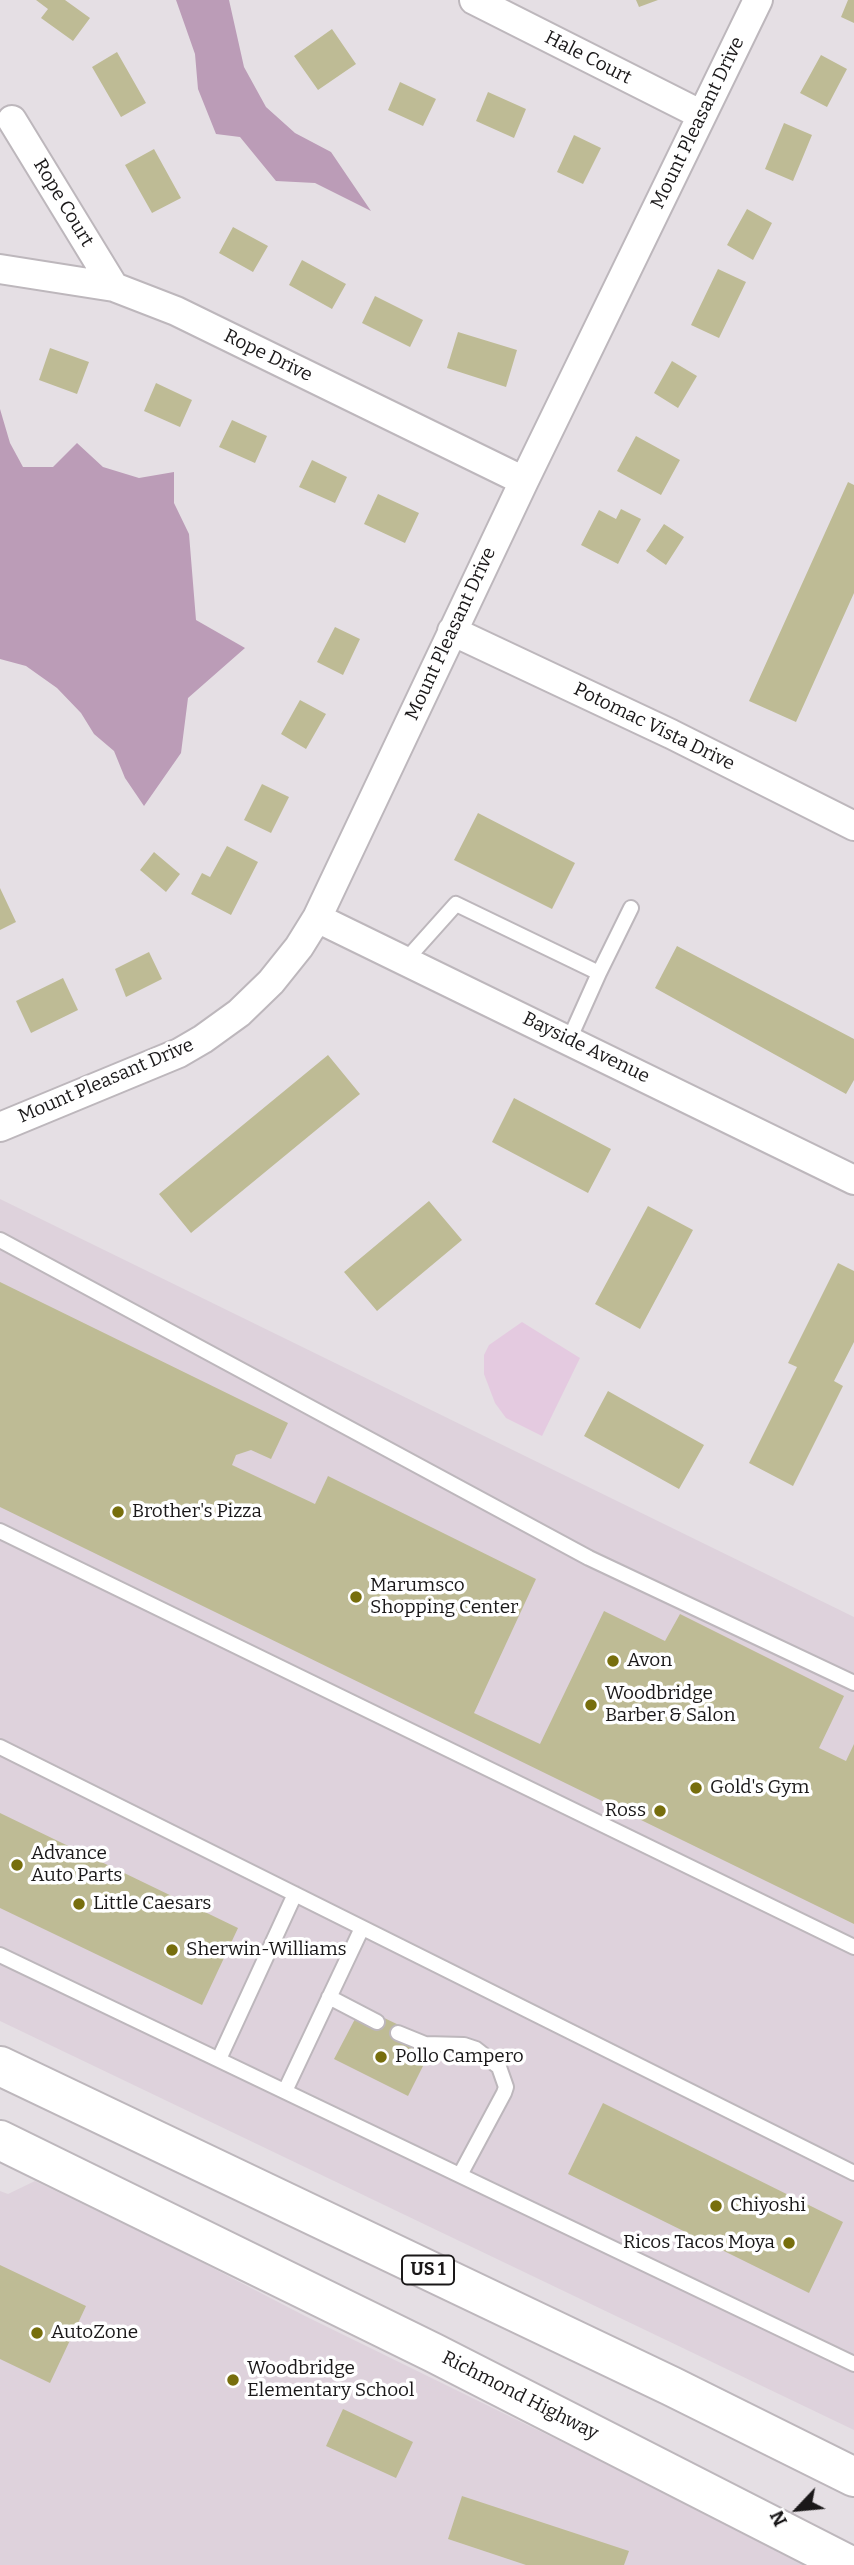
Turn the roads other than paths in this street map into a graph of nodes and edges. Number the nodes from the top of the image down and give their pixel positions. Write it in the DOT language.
graph roads {
  1 [pos="474,0"];
  2 [pos="758,0"];
  3 [pos="702,115"];
  4 [pos="12,120"];
  5 [pos="0,269"];
  6 [pos="114,287"];
  7 [pos="524,481"];
  8 [pos="452,631"];
  9 [pos="851,817"];
  10 [pos="631,908"];
  11 [pos="317,918"];
  12 [pos="405,961"];
  13 [pos="599,973"];
  14 [pos="569,1040"];
  15 [pos="0,1127"];
  16 [pos="854,1180"];
  17 [pos="0,1240"];
  18 [pos="0,1531"];
  19 [pos="854,1683"];
  20 [pos="0,1746"];
  21 [pos="295,1894"];
  22 [pos="362,1928"];
  23 [pos="854,1947"];
  24 [pos="0,1955"];
  25 [pos="330,1997"];
  26 [pos="377,2022"];
  27 [pos="398,2033"];
  28 [pos="219,2059"];
  29 [pos="0,2066"];
  30 [pos="285,2091"];
  31 [pos="0,2140"];
  32 [pos="854,2173"];
  33 [pos="460,2175"];
  34 [pos="854,2364"];
  35 [pos="854,2477"];
  36 [pos="849,2565"];
  1 -- 3 [label="street, Hale Court"];
  2 -- 3 [label="street, Mount Pleasant Drive"];
  3 -- 7 [label="street, Mount Pleasant Drive"];
  4 -- 6 [label="street, Rope Court"];
  5 -- 6 [label="street, Rope Drive"];
  6 -- 7 [label="street, Rope Drive"];
  7 -- 8 [label="street, Mount Pleasant Drive"];
  8 -- 9 [label="street, Potomac Vista Drive"];
  8 -- 11 [label="street, Mount Pleasant Drive"];
  10 -- 13 [label="lane"];
  11 -- 12 [label="street, Bayside Avenue"];
  11 -- 15 [label="street, Mount Pleasant Drive"];
  12 -- 13 [label="lane"];
  12 -- 14 [label="street, Bayside Avenue"];
  13 -- 14 [label="lane"];
  14 -- 16 [label="street, Bayside Avenue"];
  17 -- 19 [label="lane"];
  18 -- 23 [label="lane"];
  20 -- 21 [label="lane"];
  21 -- 22 [label="lane"];
  21 -- 28 [label="lane"];
  22 -- 25 [label="lane"];
  22 -- 32 [label="lane"];
  24 -- 28 [label="lane"];
  25 -- 26 [label="lane"];
  25 -- 30 [label="lane"];
  27 -- 33 [label="lane"];
  28 -- 30 [label="lane"];
  29 -- 35 [label="main road, US 1"];
  30 -- 33 [label="lane"];
  31 -- 36 [label="main road, Richmond Highway"];
  33 -- 34 [label="lane"];
}
